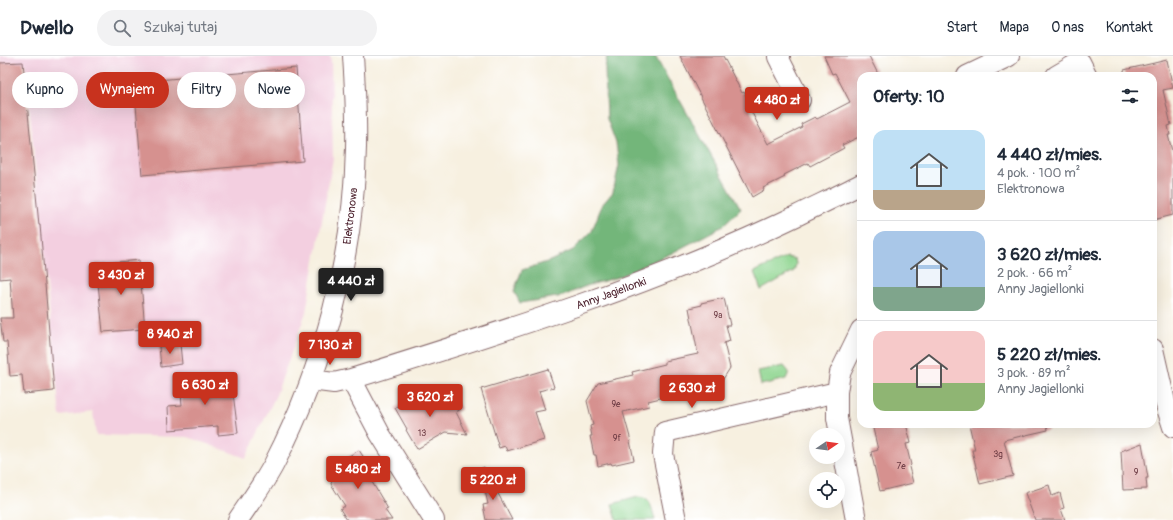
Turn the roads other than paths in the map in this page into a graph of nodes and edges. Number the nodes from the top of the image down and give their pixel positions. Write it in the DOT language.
graph roads {
  1 [pos="353,56"];
  2 [pos="779,56"];
  3 [pos="1009,56"];
  4 [pos="1084,69"];
  5 [pos="975,72"];
  6 [pos="1072,72"];
  7 [pos="800,100"];
  8 [pos="857,186"];
  9 [pos="857,338"];
  10 [pos="1157,365"];
  11 [pos="351,379"];
  12 [pos="311,380"];
  13 [pos="837,392"];
  14 [pos="1173,427"];
  15 [pos="852,519"];
  16 [pos="238,520"];
  17 [pos="434,520"];
  18 [pos="676,520"];
  1 -- 12 [label="street, Elektronowa"];
  2 -- 7 [label="street"];
  3 -- 5 [label="street"];
  4 -- 6 [label="street"];
  8 -- 11 [label="street, Anny Jagiellonki"];
  9 -- 13 [label="street"];
  10 -- 14 [label="street"];
  11 -- 12 [label="street, Anny Jagiellonki"];
  11 -- 17 [label="street"];
  12 -- 16 [label="street, Elektronowa"];
  13 -- 15 [label="street"];
  13 -- 18 [label="street"];
}
